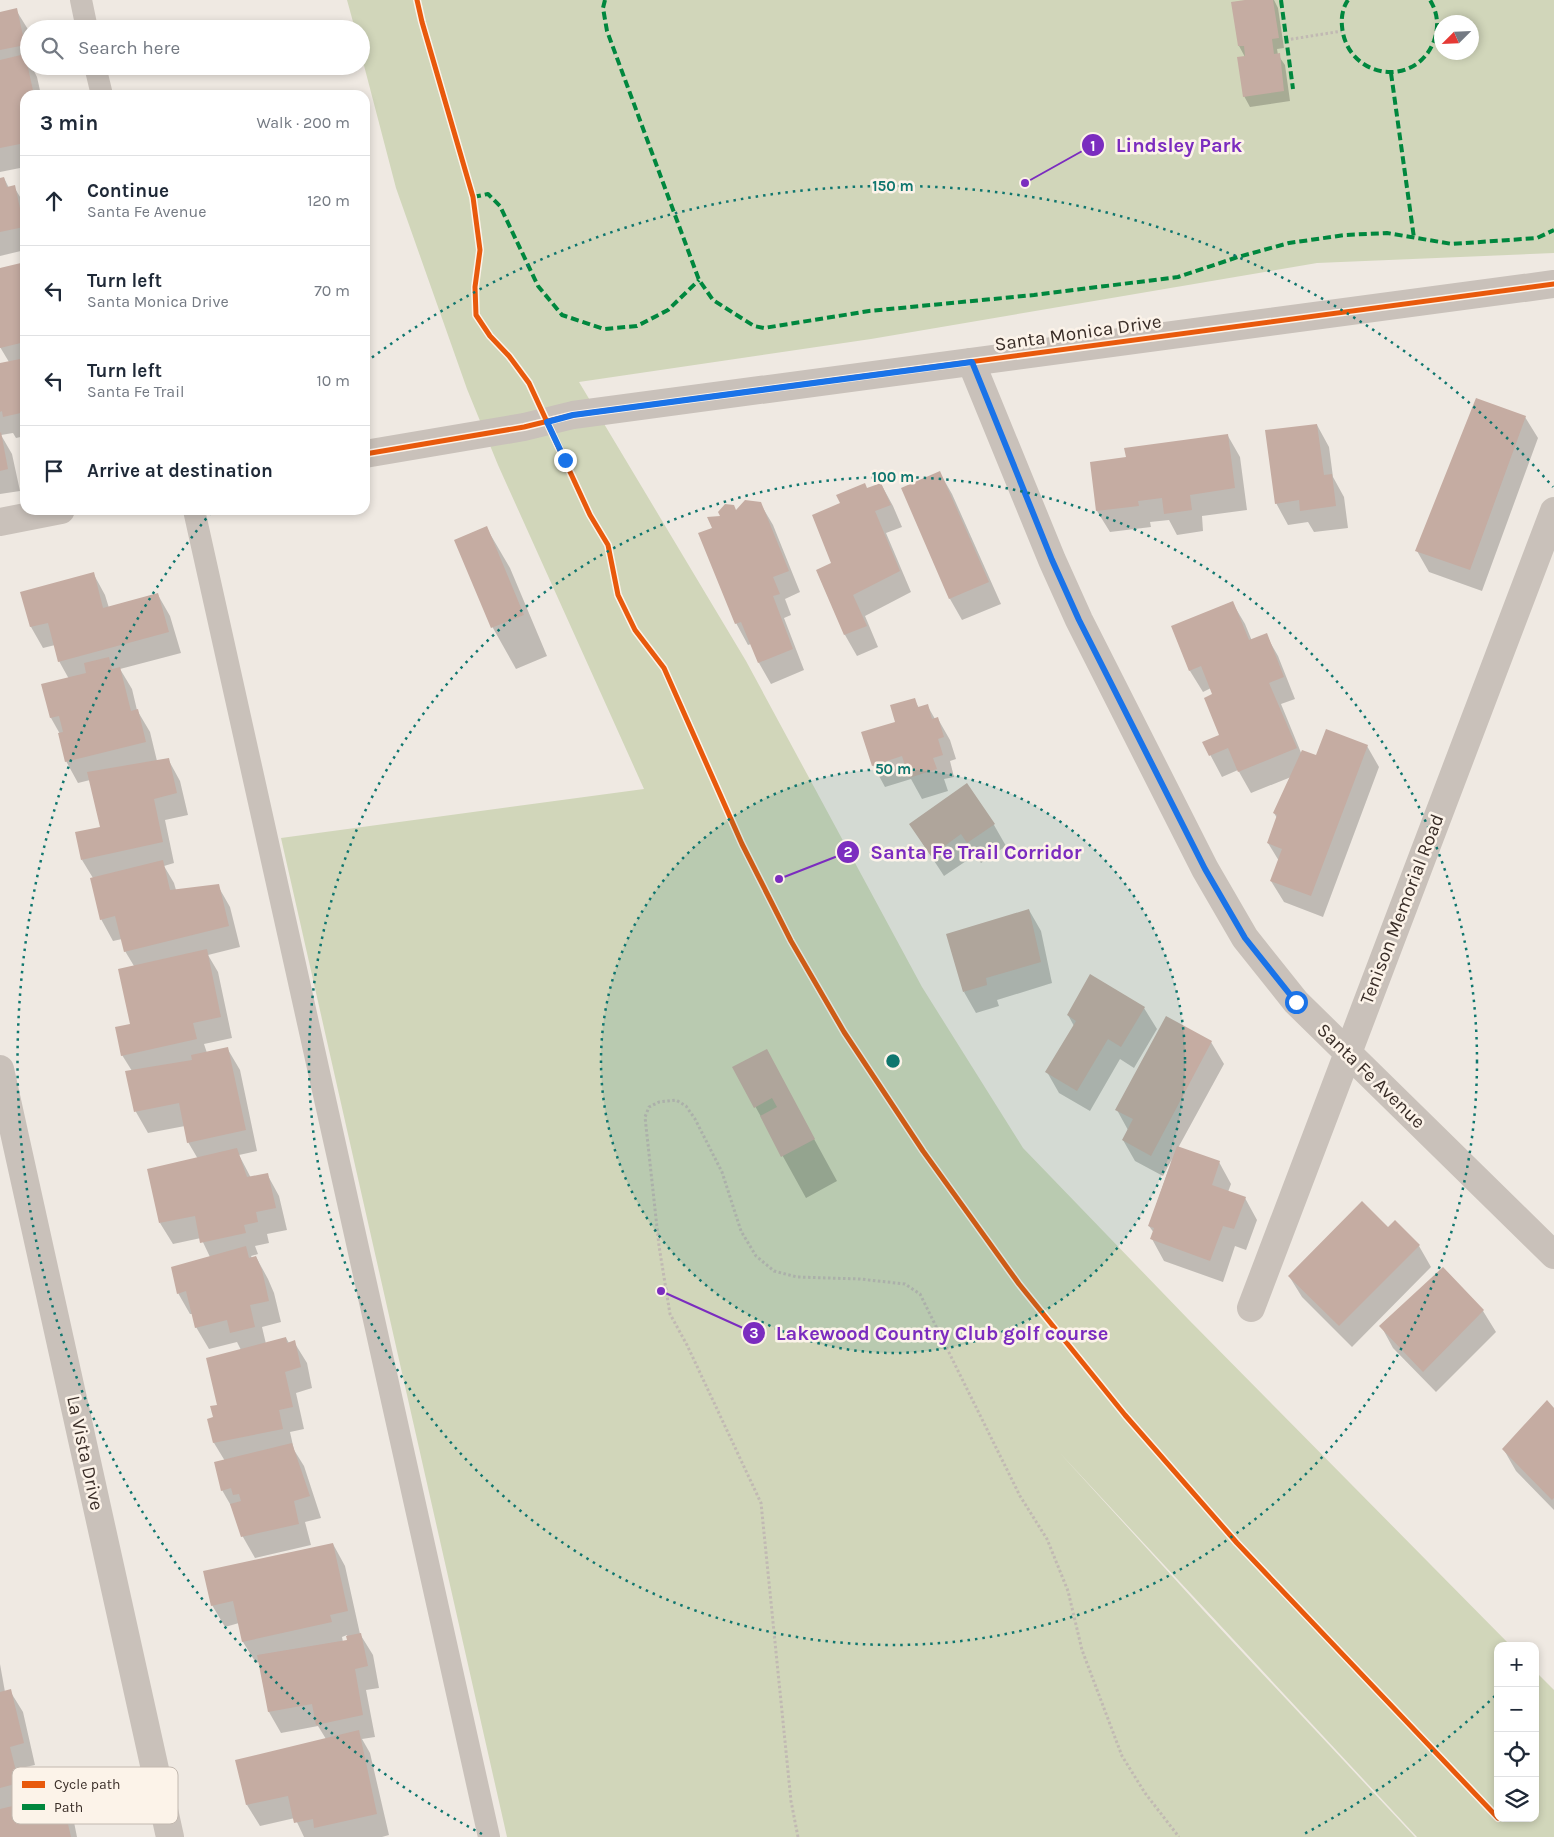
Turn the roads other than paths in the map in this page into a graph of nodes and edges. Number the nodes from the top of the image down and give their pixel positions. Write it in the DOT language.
graph roads {
  1 [pos="81,0"];
  2 [pos="85,20"];
  3 [pos="97,75"];
  4 [pos="101,90"];
  5 [pos="1554,284"];
  6 [pos="972,362"];
  7 [pos="370,453"];
  8 [pos="1554,511"];
  9 [pos="36,515"];
  10 [pos="195,515"];
  11 [pos="0,522"];
  12 [pos="1347,1053"];
  13 [pos="0,1069"];
  14 [pos="1554,1254"];
  15 [pos="1251,1308"];
  16 [pos="155,1767"];
  17 [pos="167,1824"];
  18 [pos="170,1837"];
  19 [pos="489,1837"];
  1 -- 2 [label="lane"];
  3 -- 4 [label="lane"];
  5 -- 6 [label="street, Santa Monica Drive"];
  6 -- 7 [label="street, Santa Monica Drive"];
  6 -- 12 [label="street, Santa Fe Avenue"];
  8 -- 12 [label="street, Tenison Memorial Road"];
  9 -- 11 [label="street"];
  10 -- 19 [label="lane"];
  12 -- 14 [label="street, Santa Fe Avenue"];
  12 -- 15 [label="street, Tenison Memorial Road"];
  13 -- 16 [label="street, La Vista Drive"];
  17 -- 18 [label="street, La Vista Drive"];
}
